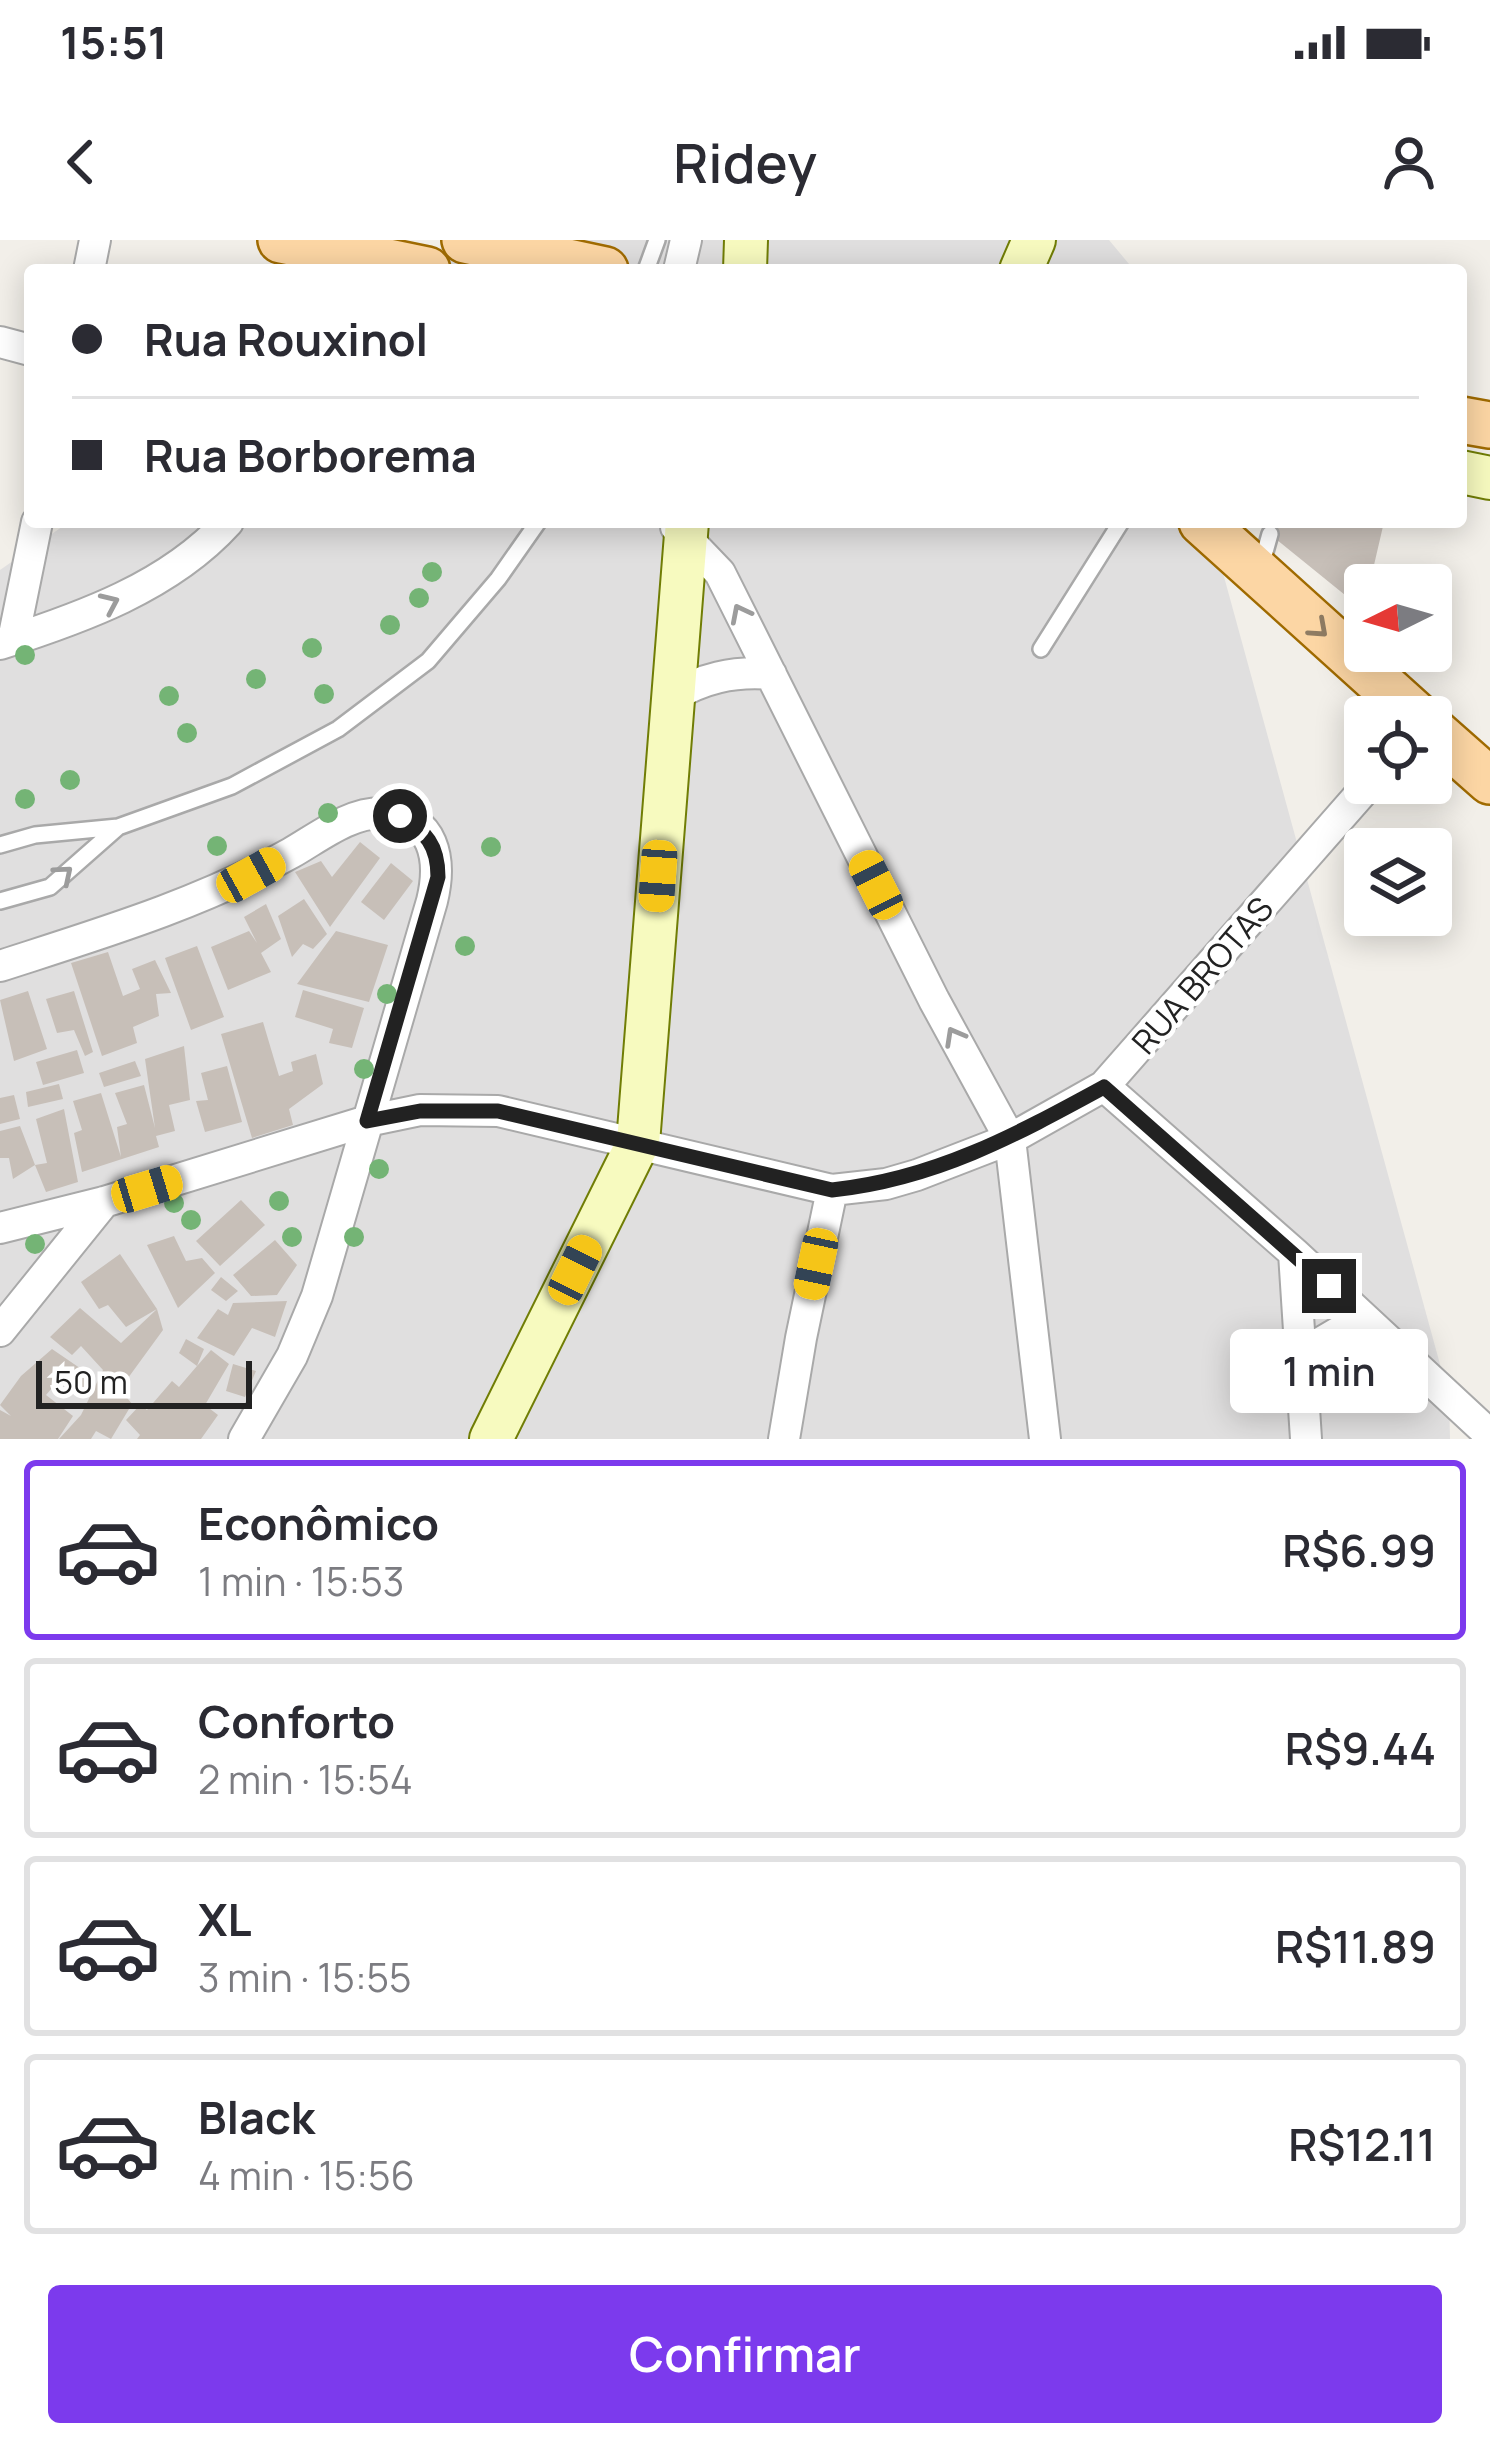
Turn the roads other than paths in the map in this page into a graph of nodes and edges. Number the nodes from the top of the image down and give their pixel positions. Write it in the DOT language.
graph roads {
  1 [pos="281,240"];
  2 [pos="465,240"];
  3 [pos="372,256"];
  4 [pos="403,264"];
  5 [pos="577,264"];
  6 [pos="35,528"];
  7 [pos="223,528"];
  8 [pos="534,528"];
  9 [pos="680,528"];
  10 [pos="682,528"];
  11 [pos="1117,528"];
  12 [pos="1214,528"];
  13 [pos="6,642"];
  14 [pos="1040,649"];
  15 [pos="771,674"];
  16 [pos="1398,696"];
  17 [pos="670,698"];
  18 [pos="1452,748"];
  19 [pos="1490,781"];
  20 [pos="1352,804"];
  21 [pos="118,827"];
  22 [pos="0,845"];
  23 [pos="0,901"];
  24 [pos="0,966"];
  25 [pos="1104,1087"];
  26 [pos="367,1121"];
  27 [pos="1010,1138"];
  28 [pos="638,1143"];
  29 [pos="832,1190"];
  30 [pos="104,1202"];
  31 [pos="0,1228"];
  32 [pos="1294,1253"];
  33 [pos="1364,1318"];
  34 [pos="0,1331"];
  35 [pos="1300,1355"];
  36 [pos="1490,1435"];
  37 [pos="244,1439"];
  38 [pos="491,1439"];
  39 [pos="784,1439"];
  40 [pos="1045,1439"];
  41 [pos="1306,1439"];
  1 -- 3 [label="main road"];
  2 -- 5 [label="main road"];
  3 -- 4 [label="main road"];
  6 -- 13 [label="street"];
  13 -- 7 [label="street, one-way"];
  8 -- 21 [label="lane"];
  9 -- 17 [label="main road"];
  15 -- 10 [label="street, one-way"];
  11 -- 14 [label="lane"];
  12 -- 16 [label="main road, one-way"];
  15 -- 17 [label="street"];
  27 -- 15 [label="street, one-way"];
  17 -- 28 [label="main road"];
  18 -- 19 [label="main road"];
  20 -- 25 [label="street, RUA BROTAS"];
  21 -- 22 [label="lane"];
  23 -- 21 [label="lane, one-way"];
  24 -- 26 [label="street"];
  25 -- 27 [label="street, RUA BROTAS"];
  25 -- 32 [label="street"];
  26 -- 28 [label="street"];
  26 -- 30 [label="street"];
  26 -- 37 [label="street"];
  27 -- 29 [label="street, RUA BROTAS"];
  27 -- 40 [label="street"];
  28 -- 29 [label="street"];
  28 -- 38 [label="main road"];
  29 -- 39 [label="street"];
  30 -- 31 [label="street"];
  30 -- 34 [label="street"];
  32 -- 33 [label="street"];
  32 -- 35 [label="street"];
  33 -- 35 [label="street"];
  33 -- 36 [label="street"];
  35 -- 41 [label="street"];
}
